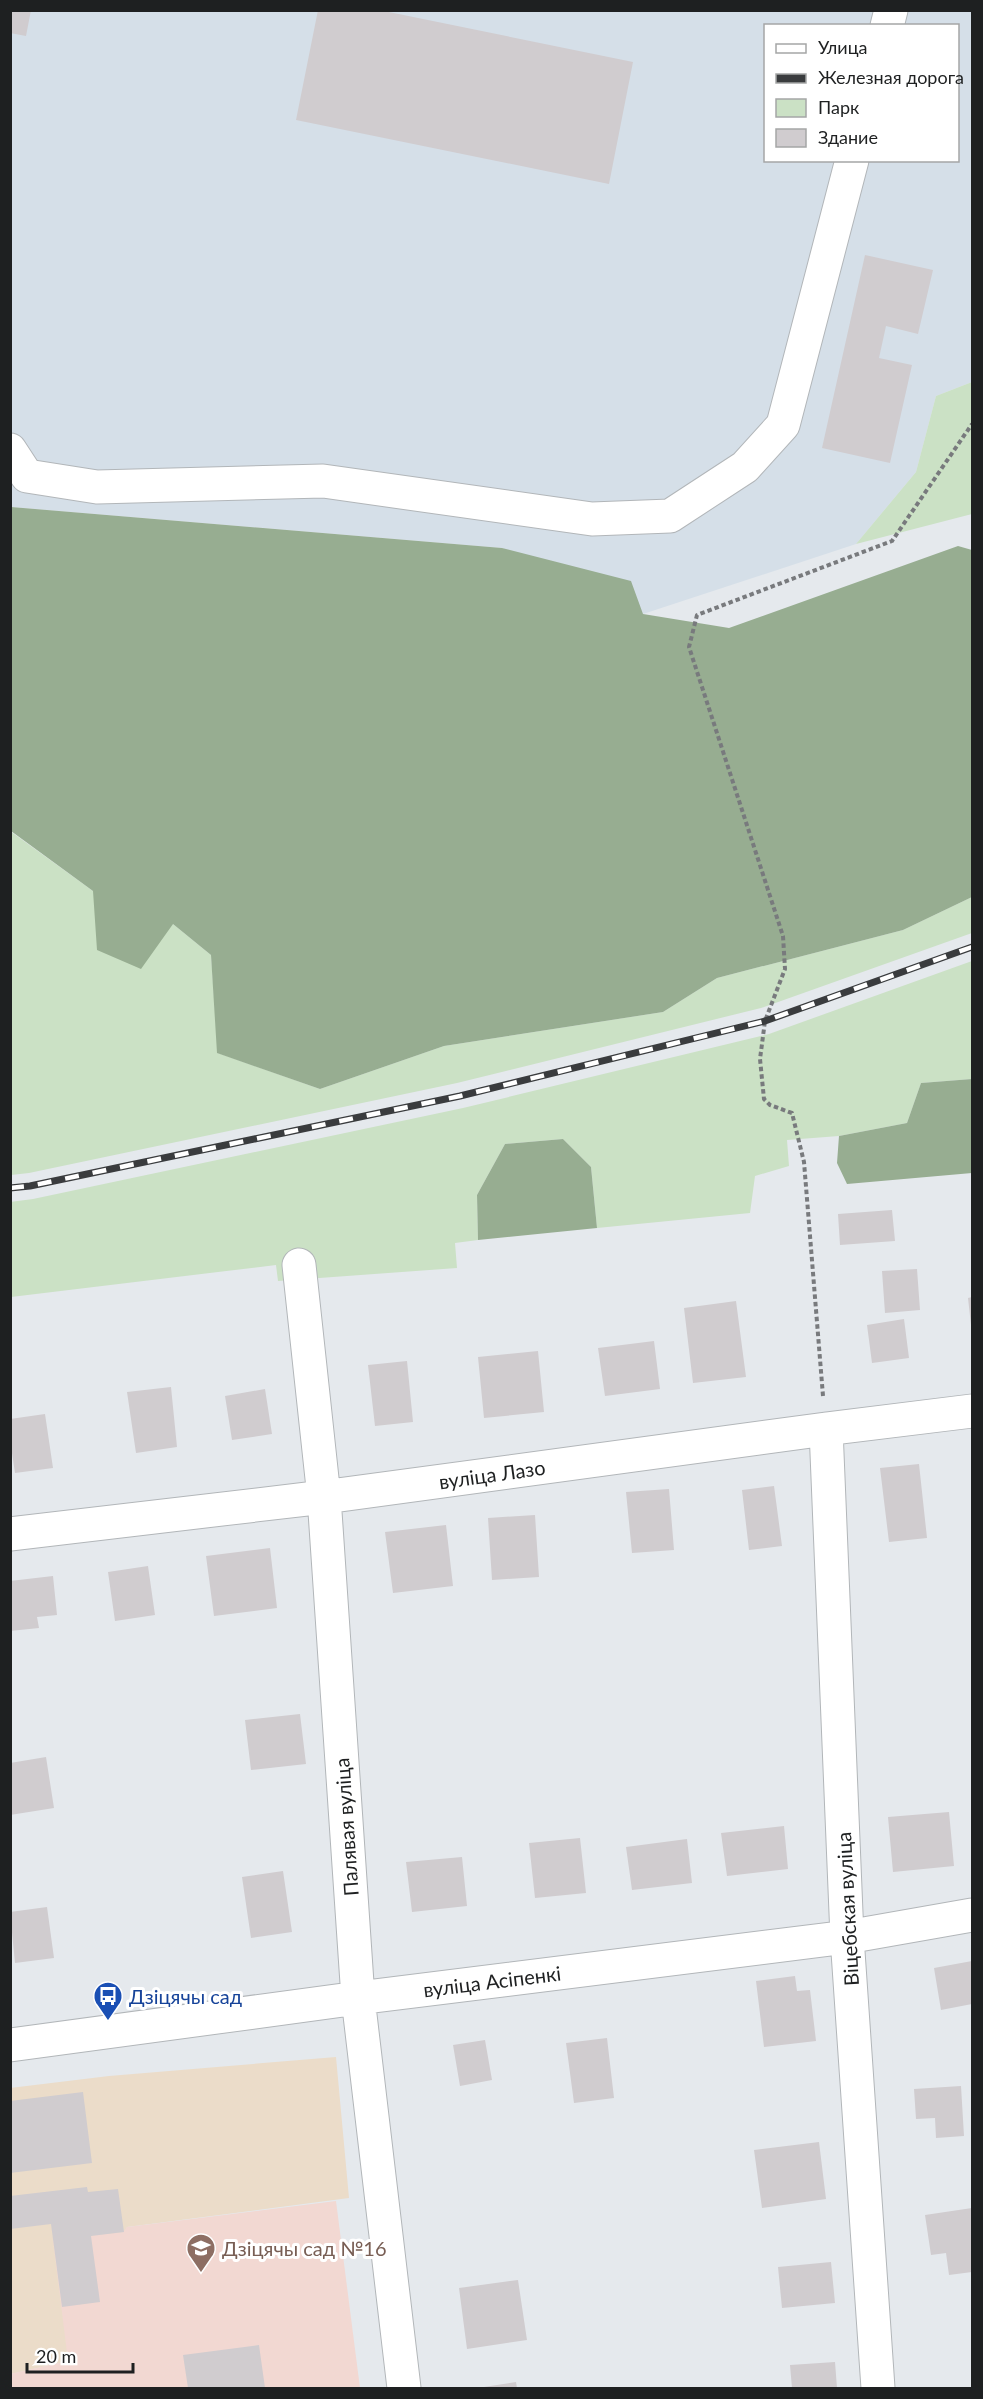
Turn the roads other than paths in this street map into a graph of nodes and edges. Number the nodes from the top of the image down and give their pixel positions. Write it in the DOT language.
graph roads {
  1 [pos="851,162"];
  2 [pos="10,450"];
  3 [pos="299,1265"];
  4 [pos="972,1412"];
  5 [pos="826,1429"];
  6 [pos="324,1497"];
  7 [pos="10,1534"];
  8 [pos="972,1915"];
  9 [pos="847,1937"];
  10 [pos="358,1998"];
  11 [pos="10,2045"];
  12 [pos="404,2388"];
  13 [pos="878,2388"];
  1 -- 2 [label="street"];
  3 -- 6 [label="street, Палявая вуліца"];
  4 -- 5 [label="street, вуліца Лазо"];
  5 -- 6 [label="street, вуліца Лазо"];
  5 -- 9 [label="street, Віцебская вуліца"];
  6 -- 7 [label="street, вуліца Лазо"];
  6 -- 10 [label="street, Палявая вуліца"];
  8 -- 9 [label="street, вуліца Асіпенкі"];
  9 -- 10 [label="street, вуліца Асіпенкі"];
  9 -- 13 [label="street, Віцебская вуліца"];
  10 -- 11 [label="street, вуліца Асіпенкі"];
  10 -- 12 [label="street, Палявая вуліца"];
}
